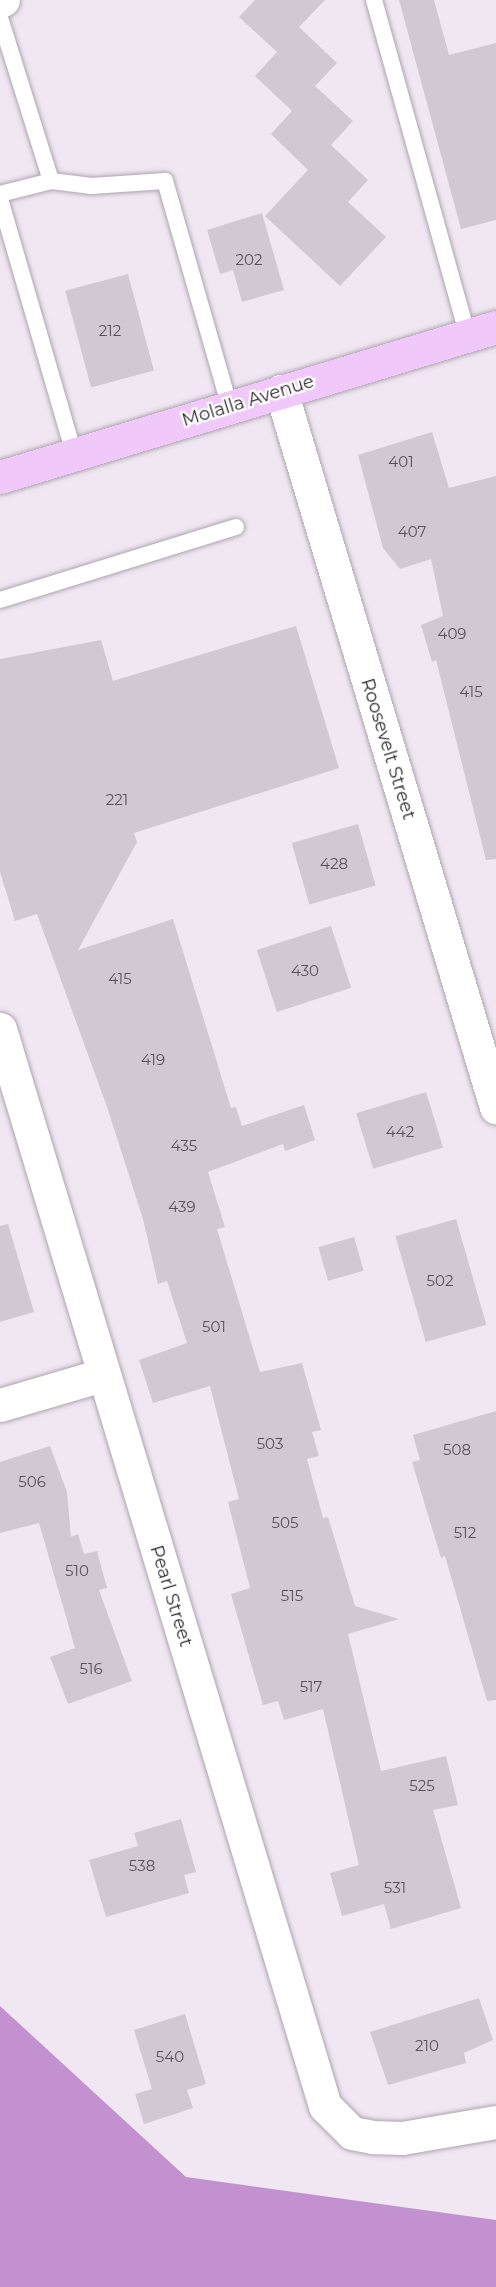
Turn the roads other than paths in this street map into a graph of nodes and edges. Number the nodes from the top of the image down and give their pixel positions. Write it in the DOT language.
graph roads {
  1 [pos="374,0"];
  2 [pos="0,18"];
  3 [pos="51,181"];
  4 [pos="0,194"];
  5 [pos="0,199"];
  6 [pos="482,331"];
  7 [pos="281,391"];
  8 [pos="230,407"];
  9 [pos="74,454"];
  10 [pos="0,477"];
  11 [pos="236,527"];
  12 [pos="0,600"];
  13 [pos="0,1029"];
  14 [pos="496,1107"];
  15 [pos="102,1375"];
  16 [pos="0,1405"];
  17 [pos="496,2121"];
  1 -- 6 [label="lane"];
  2 -- 3 [label="lane"];
  3 -- 4 [label="lane"];
  3 -- 8 [label="lane"];
  5 -- 9 [label="lane"];
  6 -- 7 [label="main road, Molalla Avenue"];
  7 -- 8 [label="main road, Molalla Avenue"];
  7 -- 14 [label="street, Roosevelt Street"];
  8 -- 9 [label="main road, Molalla Avenue"];
  9 -- 10 [label="main road, Molalla Avenue"];
  11 -- 12 [label="lane"];
  13 -- 15 [label="street, Pearl Street"];
  15 -- 16 [label="street"];
  15 -- 17 [label="street, Pearl Street"];
}
